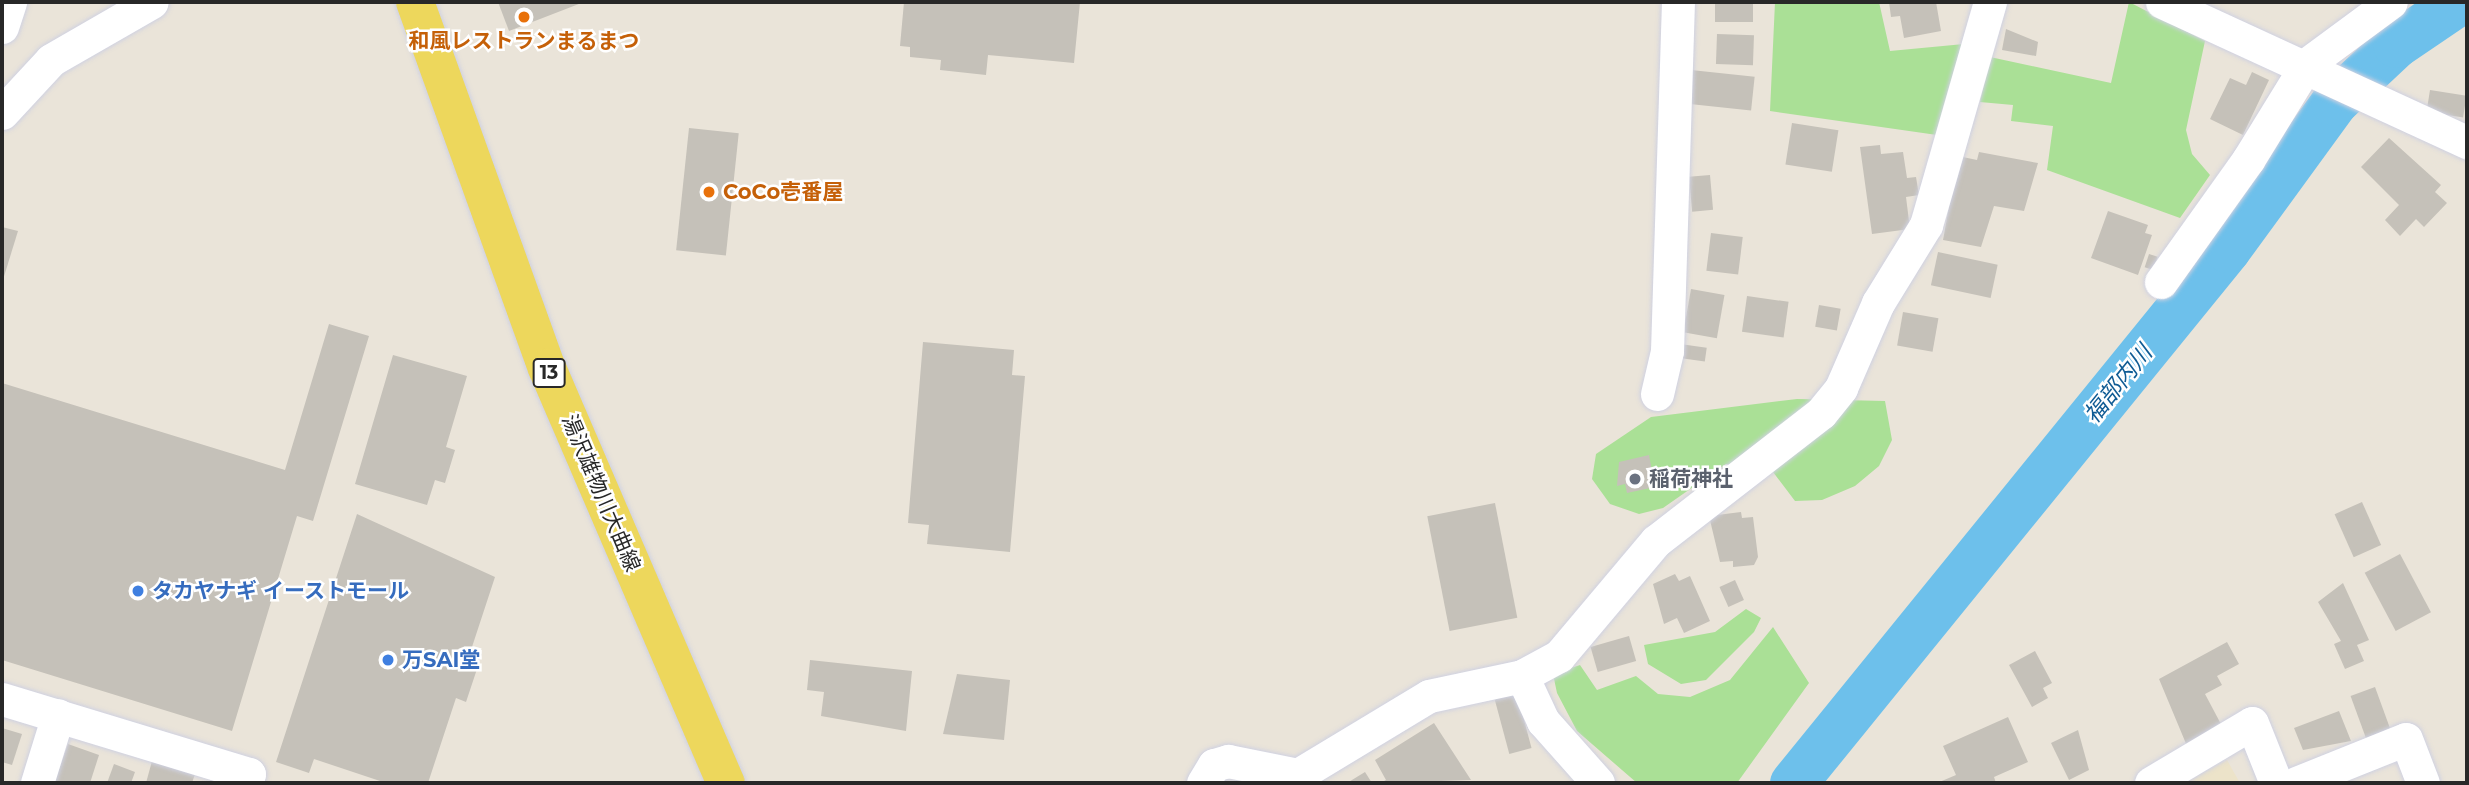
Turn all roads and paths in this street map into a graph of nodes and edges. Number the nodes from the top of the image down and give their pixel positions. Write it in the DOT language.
graph roads {
  1 [pos="10,2"];
  2 [pos="152,2"];
  3 [pos="415,2"];
  4 [pos="1678,2"];
  5 [pos="1990,2"];
  6 [pos="2162,2"];
  7 [pos="2391,2"];
  8 [pos="2,27"];
  9 [pos="2315,70"];
  10 [pos="2,113"];
  11 [pos="2467,142"];
  12 [pos="2161,282"];
  13 [pos="1657,394"];
  14 [pos="1522,676"];
  15 [pos="2,699"];
  16 [pos="58,715"];
  17 [pos="37,783"];
  18 [pos="246,783"];
  19 [pos="726,783"];
  20 [pos="1203,783"];
  21 [pos="1598,783"];
  22 [pos="2151,783"];
  23 [pos="2276,783"];
  24 [pos="2296,783"];
  25 [pos="2423,783"];
  1 -- 8 [label="street"];
  2 -- 10 [label="street"];
  3 -- 19 [label="main road, 湯沢雄物川大曲線 / 13"];
  4 -- 13 [label="street"];
  5 -- 14 [label="street"];
  6 -- 9 [label="street"];
  7 -- 9 [label="street"];
  9 -- 11 [label="street"];
  9 -- 12 [label="street"];
  14 -- 20 [label="street"];
  14 -- 21 [label="street"];
  15 -- 16 [label="street"];
  16 -- 17 [label="street"];
  16 -- 18 [label="street"];
  22 -- 23 [label="street"];
  24 -- 25 [label="street"];
}
